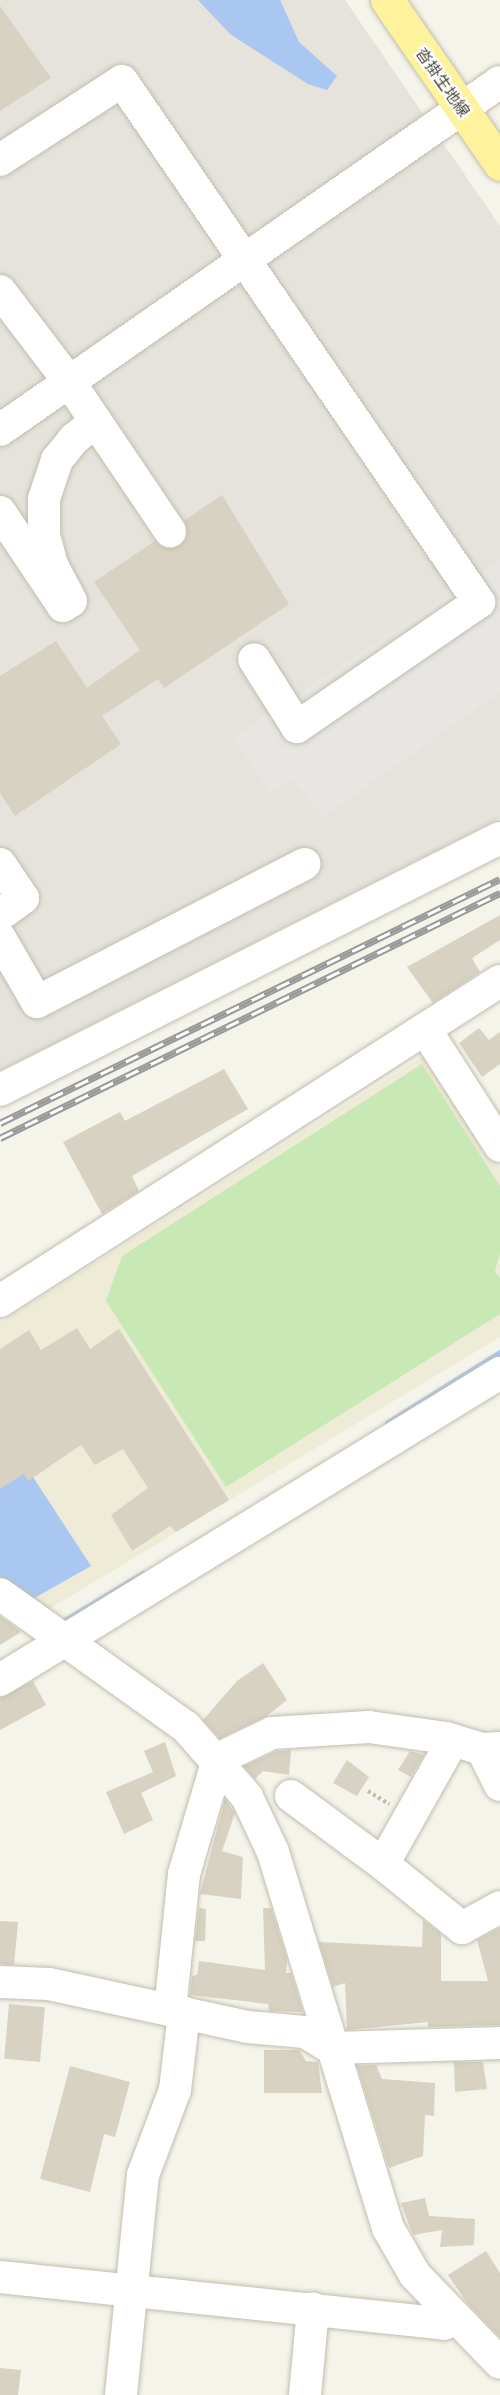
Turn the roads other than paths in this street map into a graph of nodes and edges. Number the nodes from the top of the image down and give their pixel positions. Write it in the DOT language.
graph roads {
  1 [pos="387,0"];
  2 [pos="500,82"];
  3 [pos="461,109"];
  4 [pos="0,160"];
  5 [pos="500,164"];
  6 [pos="244,261"];
  7 [pos="0,291"];
  8 [pos="70,383"];
  9 [pos="96,421"];
  10 [pos="0,430"];
  11 [pos="0,512"];
  12 [pos="170,531"];
  13 [pos="254,659"];
  14 [pos="500,838"];
  15 [pos="0,864"];
  16 [pos="304,864"];
  17 [pos="0,915"];
  18 [pos="0,938"];
  19 [pos="500,981"];
  20 [pos="425,1029"];
  21 [pos="0,1090"];
  22 [pos="500,1146"];
  23 [pos="0,1301"];
  24 [pos="500,1373"];
  25 [pos="0,1594"];
  26 [pos="64,1641"];
  27 [pos="0,1680"];
  28 [pos="478,1746"];
  29 [pos="218,1759"];
  30 [pos="500,1785"];
  31 [pos="291,1796"];
  32 [pos="383,1864"];
  33 [pos="500,1907"];
  34 [pos="0,1982"];
  35 [pos="177,2011"];
  36 [pos="500,2043"];
  37 [pos="333,2048"];
  38 [pos="0,2277"];
  39 [pos="132,2292"];
  40 [pos="313,2308"];
  41 [pos="456,2318"];
  42 [pos="500,2363"];
  43 [pos="121,2395"];
  44 [pos="305,2395"];
  1 -- 3 [label="main road, 沓掛生地線"];
  2 -- 3 [label="street"];
  3 -- 5 [label="main road, 沓掛生地線"];
  3 -- 6 [label="street"];
  4 -- 6 [label="street"];
  6 -- 8 [label="street"];
  6 -- 13 [label="street"];
  7 -- 8 [label="street"];
  8 -- 9 [label="street"];
  8 -- 10 [label="street"];
  9 -- 11 [label="street"];
  9 -- 12 [label="street"];
  14 -- 21 [label="street"];
  15 -- 17 [label="street"];
  16 -- 18 [label="street"];
  19 -- 20 [label="street"];
  20 -- 22 [label="street"];
  20 -- 23 [label="street"];
  24 -- 26 [label="street"];
  25 -- 26 [label="street"];
  26 -- 27 [label="street"];
  26 -- 29 [label="street"];
  28 -- 29 [label="street"];
  28 -- 30 [label="street"];
  28 -- 32 [label="street"];
  29 -- 35 [label="street"];
  29 -- 37 [label="street"];
  31 -- 32 [label="street"];
  32 -- 33 [label="street"];
  34 -- 35 [label="street"];
  35 -- 37 [label="street"];
  35 -- 39 [label="street"];
  36 -- 37 [label="street"];
  37 -- 41 [label="street"];
  38 -- 39 [label="street"];
  39 -- 40 [label="street"];
  39 -- 43 [label="street"];
  40 -- 41 [label="street"];
  40 -- 44 [label="street"];
  41 -- 42 [label="street"];
}
